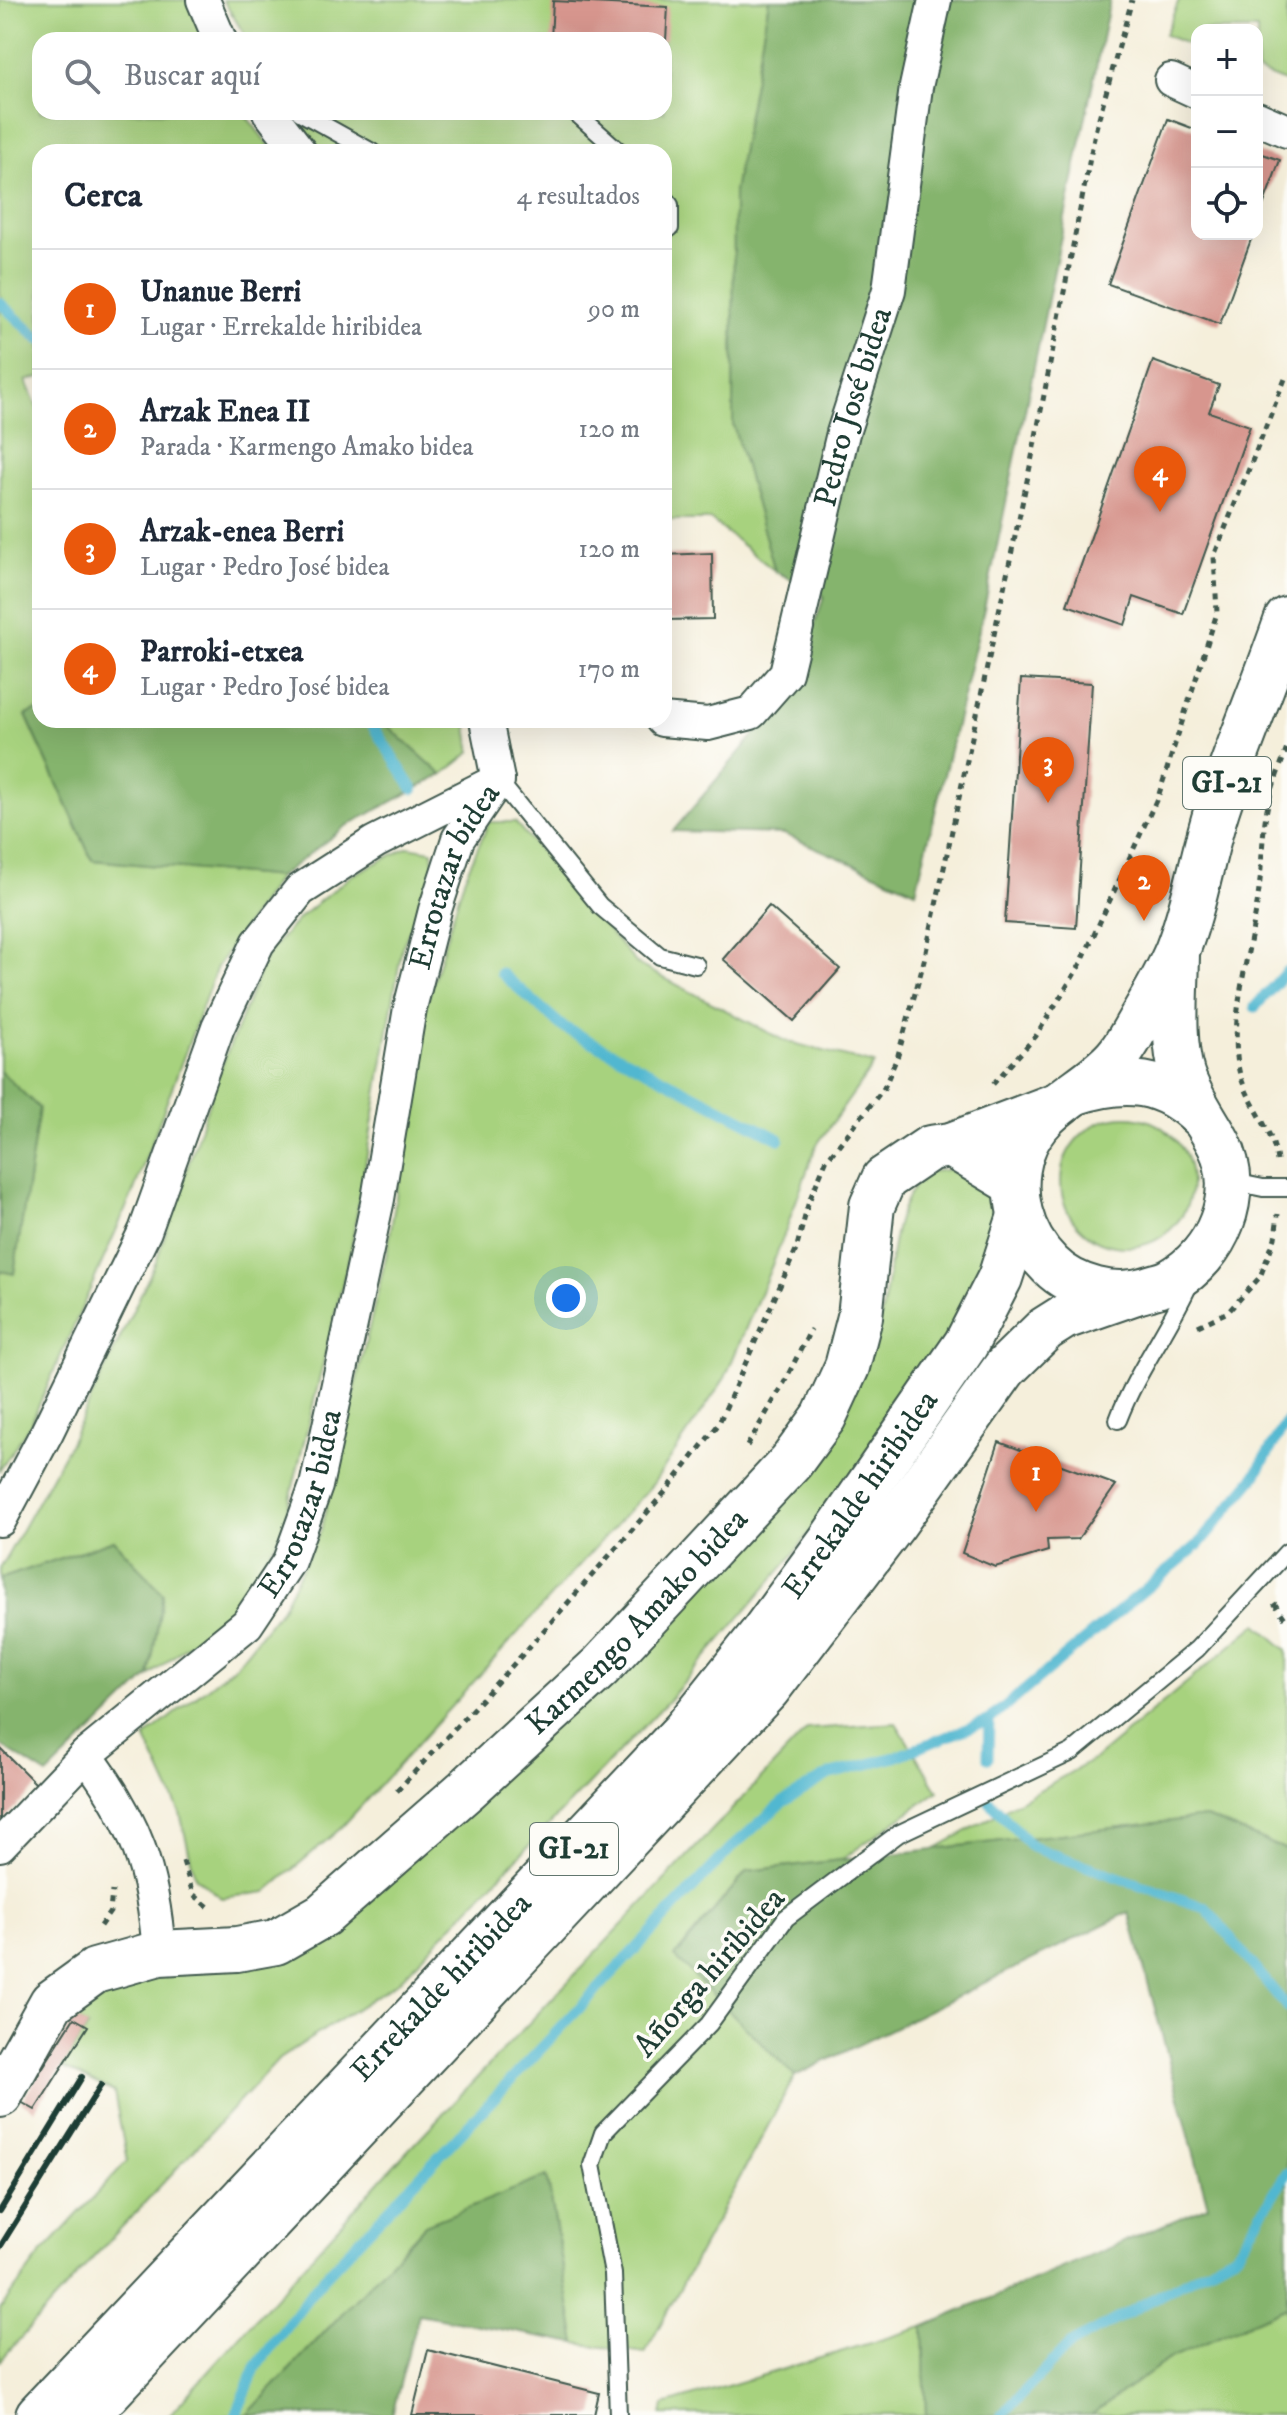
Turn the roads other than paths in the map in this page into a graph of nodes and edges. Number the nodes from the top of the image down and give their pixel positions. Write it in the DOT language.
graph roads {
  1 [pos="203,0"];
  2 [pos="935,0"];
  3 [pos="217,32"];
  4 [pos="275,120"];
  5 [pos="314,120"];
  6 [pos="584,120"];
  7 [pos="1263,121"];
  8 [pos="1287,131"];
  9 [pos="294,144"];
  10 [pos="358,144"];
  11 [pos="611,144"];
  12 [pos="1287,619"];
  13 [pos="672,721"];
  14 [pos="488,728"];
  15 [pos="498,780"];
  16 [pos="1177,951"];
  17 [pos="696,965"];
  18 [pos="1065,1099"];
  19 [pos="1202,1117"];
  20 [pos="951,1145"];
  21 [pos="1229,1181"];
  22 [pos="1284,1188"];
  23 [pos="1018,1200"];
  24 [pos="1199,1260"];
  25 [pos="1136,1292"];
  26 [pos="1118,1420"];
  27 [pos="0,1520"];
  28 [pos="1287,1552"];
  29 [pos="86,1755"];
  30 [pos="0,1845"];
  31 [pos="159,1953"];
  32 [pos="0,2095"];
  33 [pos="38,2415"];
  34 [pos="87,2415"];
  35 [pos="618,2415"];
  1 -- 3 [label="street"];
  2 -- 13 [label="street, Pedro José bidea"];
  4 -- 9 [label="street"];
  5 -- 10 [label="lane"];
  6 -- 11 [label="lane"];
  7 -- 8 [label="street"];
  12 -- 16 [label="main road, GI-21"];
  14 -- 15 [label="street"];
  15 -- 17 [label="lane"];
  15 -- 27 [label="street, Errotazar bidea"];
  15 -- 29 [label="street, Errotazar bidea"];
  16 -- 18 [label="main road, GI-21"];
  16 -- 19 [label="main road"];
  18 -- 19 [label="main road, GI-21"];
  18 -- 20 [label="main road, Karmengo Amako bidea"];
  18 -- 23 [label="main road, GI-21"];
  19 -- 21 [label="main road, GI-21"];
  20 -- 23 [label="main road"];
  20 -- 31 [label="main road, Karmengo Amako bidea"];
  21 -- 22 [label="lane"];
  21 -- 24 [label="main road, GI-21"];
  23 -- 25 [label="main road, GI-21"];
  23 -- 33 [label="main road, Errekalde hiribidea / GI-21"];
  24 -- 25 [label="main road, GI-21"];
  24 -- 26 [label="lane"];
  25 -- 34 [label="main road, Errekalde hiribidea / GI-21"];
  28 -- 35 [label="lane, Añorga hiribidea"];
  29 -- 30 [label="street, Errotazar bidea"];
  29 -- 31 [label="street"];
  31 -- 32 [label="main road"];
}
